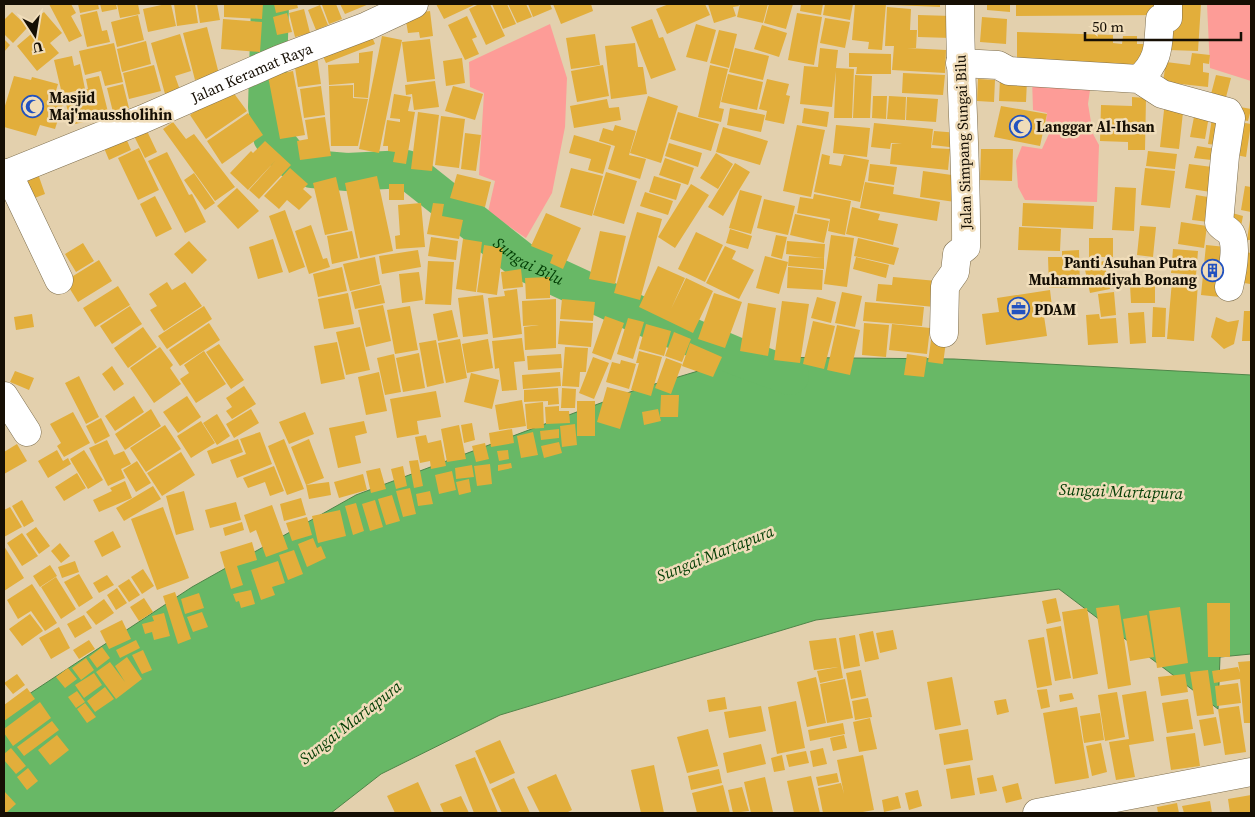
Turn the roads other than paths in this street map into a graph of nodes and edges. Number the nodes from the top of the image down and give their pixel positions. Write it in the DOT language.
graph roads {
  1 [pos="414,4"];
  2 [pos="960,4"];
  3 [pos="1168,4"];
  4 [pos="960,63"];
  5 [pos="1139,79"];
  6 [pos="6,175"];
  7 [pos="59,280"];
  8 [pos="1229,287"];
  9 [pos="944,333"];
  10 [pos="4,396"];
  11 [pos="26,432"];
  12 [pos="1251,772"];
  13 [pos="1150,803"];
  14 [pos="1037,813"];
  1 -- 6 [label="street, Jalan Keramat Raya"];
  2 -- 4 [label="street, Jalan Simpang Sungai Bilu"];
  3 -- 5 [label="street"];
  4 -- 5 [label="street"];
  4 -- 9 [label="street, Jalan Simpang Sungai Bilu"];
  5 -- 8 [label="street"];
  6 -- 7 [label="street"];
  10 -- 11 [label="street"];
  12 -- 13 [label="street"];
  13 -- 14 [label="street"];
}
